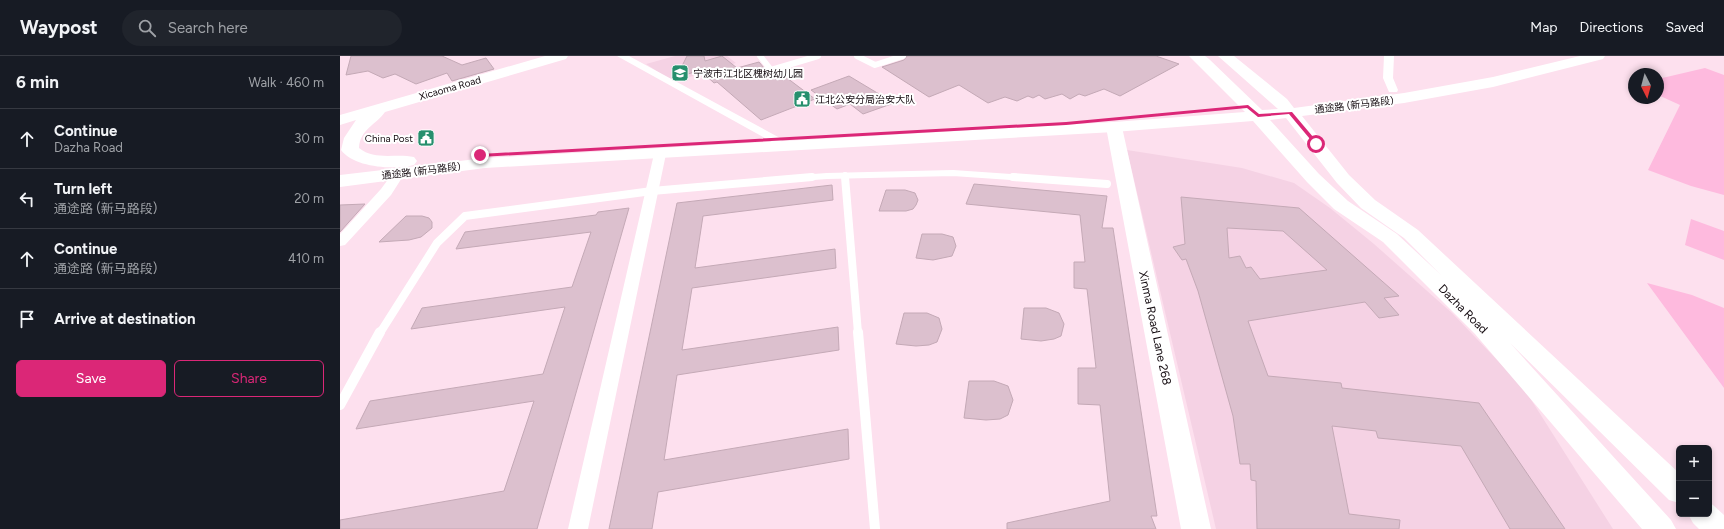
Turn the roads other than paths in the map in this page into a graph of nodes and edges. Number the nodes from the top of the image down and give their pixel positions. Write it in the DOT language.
graph roads {
  1 [pos="561,56"];
  2 [pos="622,56"];
  3 [pos="760,56"];
  4 [pos="818,56"];
  5 [pos="857,56"];
  6 [pos="902,56"];
  7 [pos="1196,56"];
  8 [pos="1225,56"];
  9 [pos="1390,56"];
  10 [pos="1553,56"];
  11 [pos="1598,56"];
  12 [pos="1393,90"];
  13 [pos="387,106"];
  14 [pos="1286,107"];
  15 [pos="1253,111"];
  16 [pos="340,120"];
  17 [pos="1114,128"];
  18 [pos="776,140"];
  19 [pos="660,154"];
  20 [pos="404,167"];
  21 [pos="340,169"];
  22 [pos="845,175"];
  23 [pos="340,181"];
  24 [pos="1107,184"];
  25 [pos="652,191"];
  26 [pos="340,242"];
  27 [pos="340,405"];
  28 [pos="1676,488"];
  29 [pos="1706,517"];
  30 [pos="578,529"];
  31 [pos="875,529"];
  32 [pos="1196,529"];
  33 [pos="1661,529"];
  34 [pos="1719,529"];
  1 -- 13 [label="main road, Xicaoma Road"];
  2 -- 18 [label="street"];
  3 -- 4 [label="lane"];
  5 -- 6 [label="lane"];
  7 -- 15 [label="main road, Dazha Road"];
  8 -- 14 [label="main road, Dazha Road"];
  9 -- 12 [label="street"];
  10 -- 12 [label="main road, 通途路 (新马路段)"];
  11 -- 14 [label="main road, 通途路 (新马路段)"];
  12 -- 14 [label="main road, 通途路 (新马路段)"];
  13 -- 16 [label="main road, Xicaoma Road"];
  13 -- 20 [label="main road"];
  14 -- 15 [label="main road, 通途路 (新马路段)"];
  14 -- 28 [label="main road, Dazha Road"];
  15 -- 17 [label="main road, 通途路 (新马路段)"];
  15 -- 18 [label="main road, 通途路 (新马路段)"];
  15 -- 33 [label="main road, Dazha Road"];
  17 -- 19 [label="main road, 通途路 (新马路段)"];
  17 -- 32 [label="main road, Xinma Road Lane 268"];
  18 -- 20 [label="main road, 通途路 (新马路段)"];
  19 -- 20 [label="main road, 通途路 (新马路段)"];
  19 -- 25 [label="street"];
  20 -- 21 [label="main road, 通途路 (新马路段)"];
  20 -- 23 [label="main road, 通途路 (新马路段)"];
  20 -- 26 [label="street"];
  22 -- 24 [label="lane"];
  22 -- 25 [label="lane"];
  22 -- 31 [label="lane"];
  25 -- 27 [label="lane"];
  25 -- 30 [label="street"];
  29 -- 34 [label="main road"];
}
